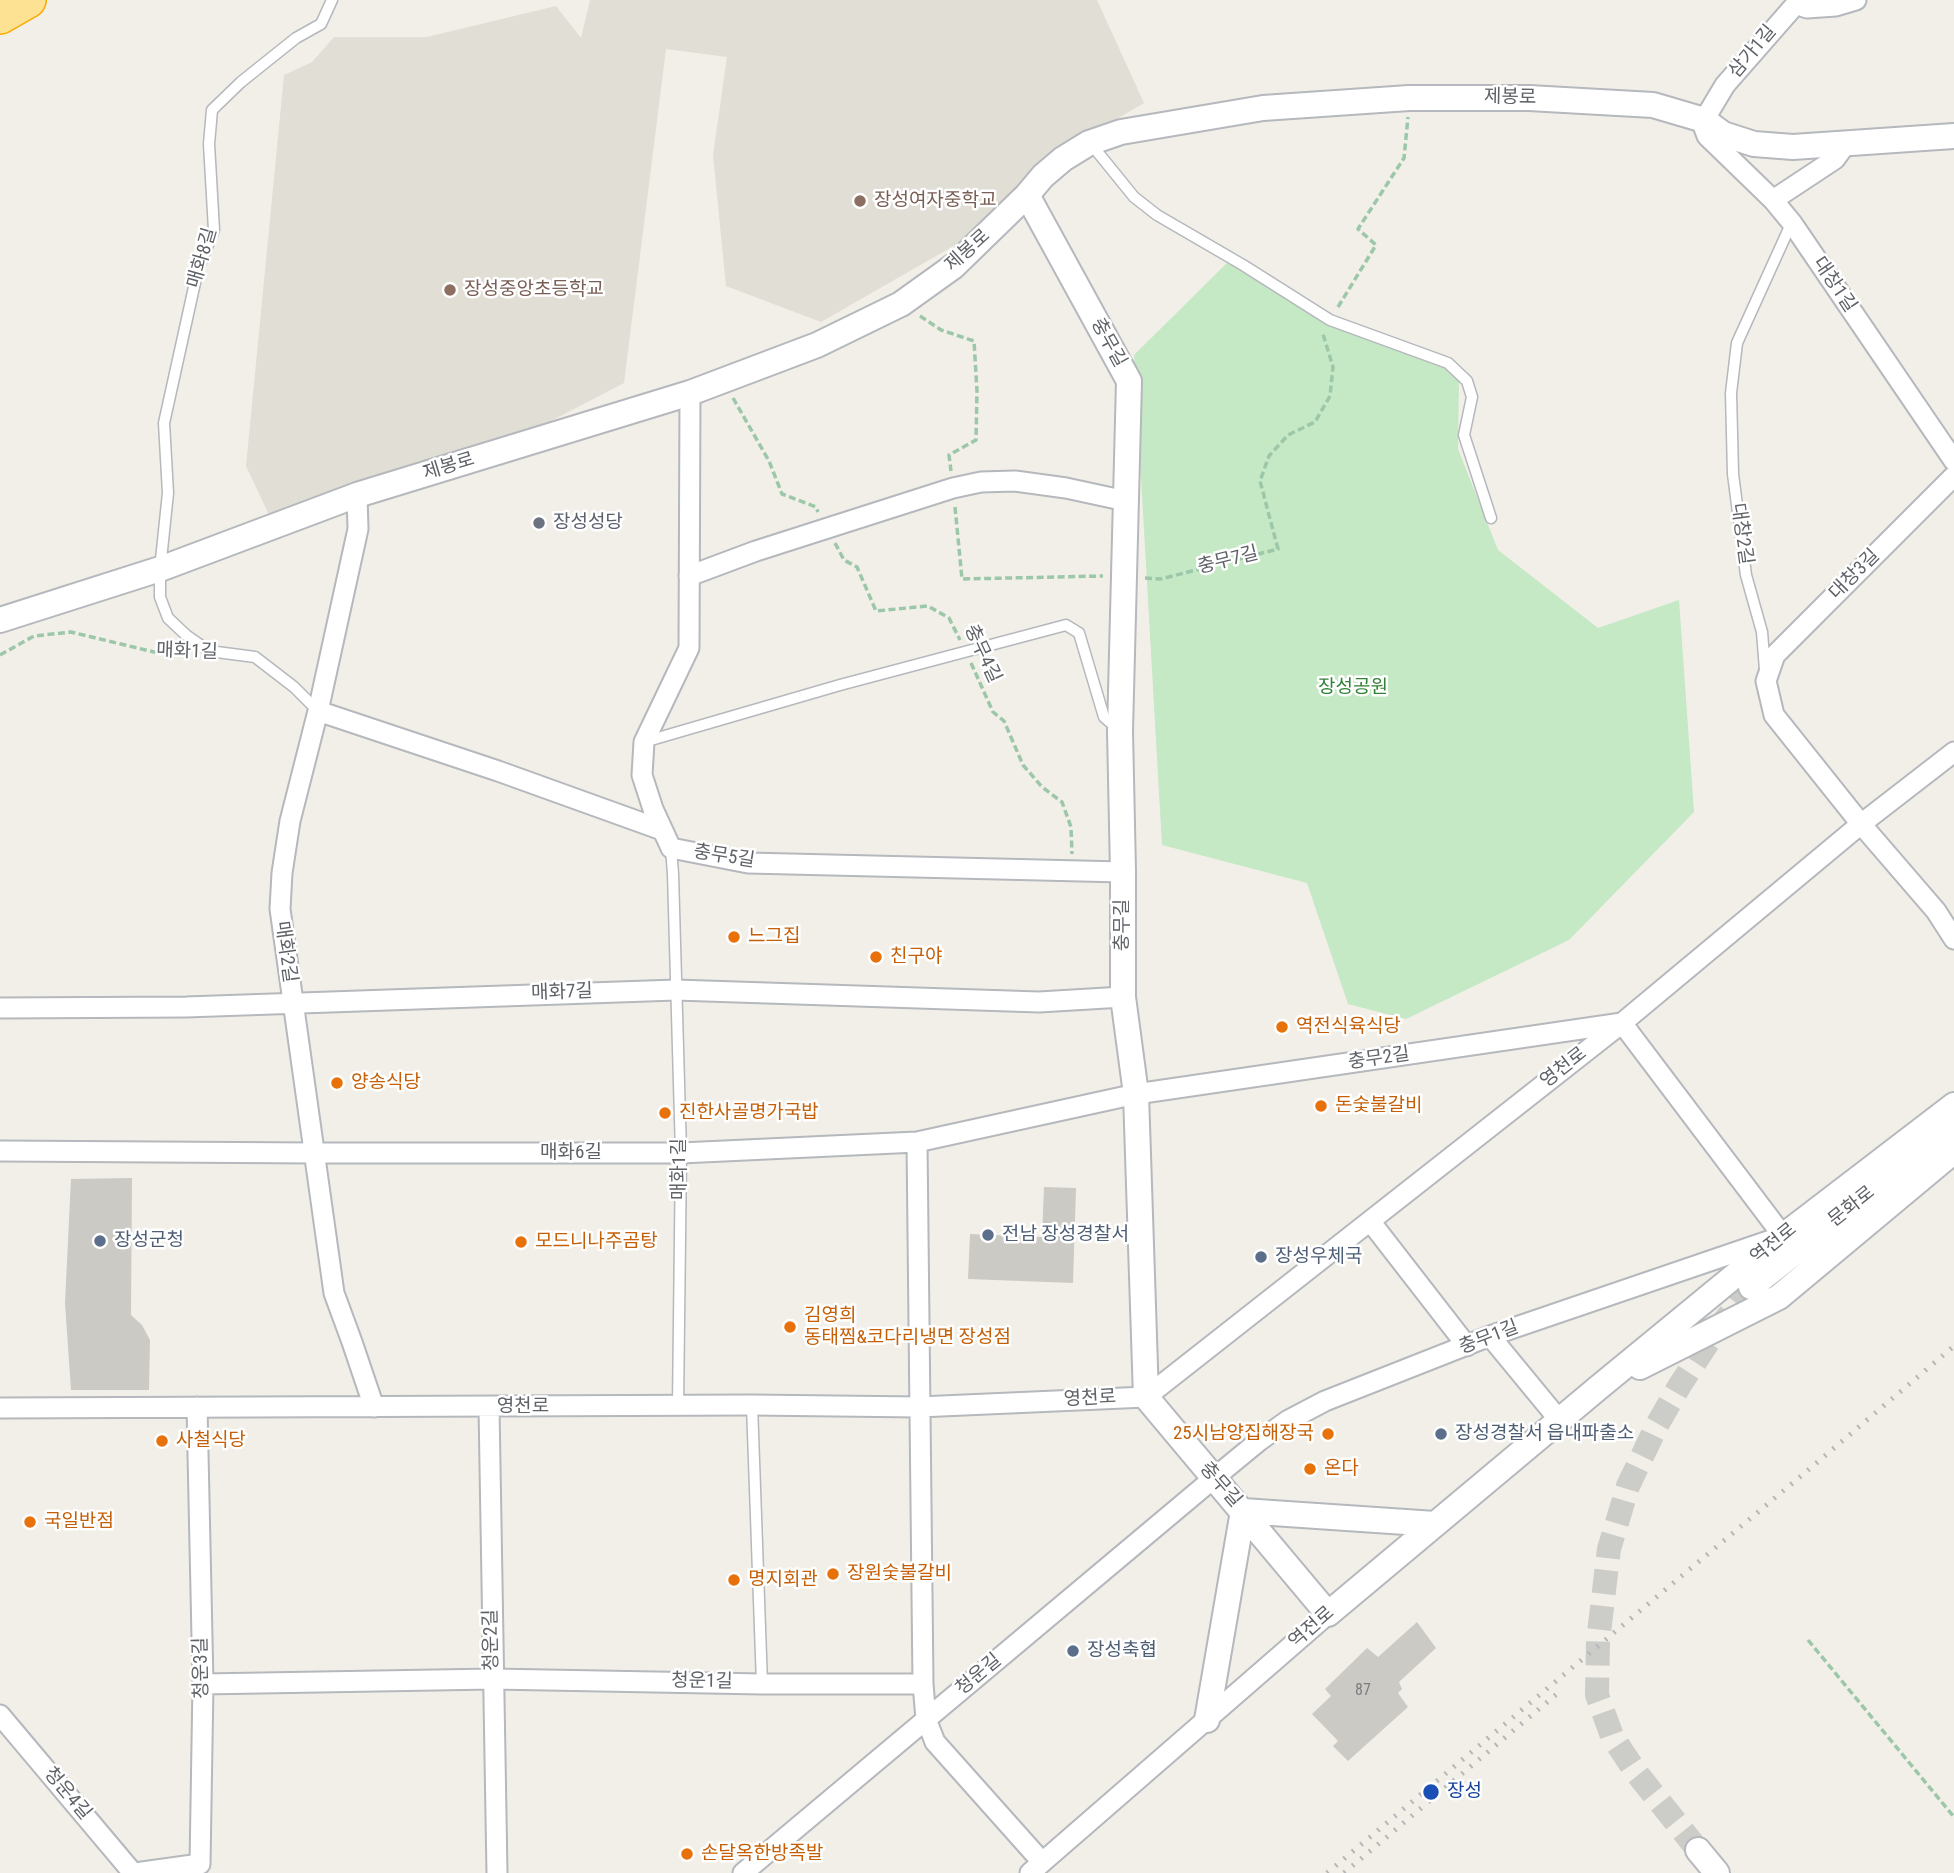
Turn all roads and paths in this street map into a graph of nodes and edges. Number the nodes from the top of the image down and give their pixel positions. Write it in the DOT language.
graph roads {
  1 [pos="28,0"];
  2 [pos="332,0"];
  3 [pos="1856,0"];
  4 [pos="1797,2"];
  5 [pos="0,16"];
  6 [pos="1409,98"];
  7 [pos="1704,120"];
  8 [pos="1954,136"];
  9 [pos="1089,143"];
  10 [pos="1846,144"];
  11 [pos="1027,195"];
  12 [pos="1773,200"];
  13 [pos="1792,223"];
  14 [pos="1330,320"];
  15 [pos="723,382"];
  16 [pos="690,393"];
  17 [pos="1954,461"];
  18 [pos="1954,476"];
  19 [pos="357,495"];
  20 [pos="1126,501"];
  21 [pos="1491,518"];
  22 [pos="828,528"];
  23 [pos="160,569"];
  24 [pos="689,576"];
  25 [pos="1124,576"];
  26 [pos="0,620"];
  27 [pos="209,651"];
  28 [pos="966,651"];
  29 [pos="0,654"];
  30 [pos="1766,681"];
  31 [pos="318,711"];
  32 [pos="1120,732"];
  33 [pos="644,742"];
  34 [pos="1954,752"];
  35 [pos="1861,824"];
  36 [pos="662,830"];
  37 [pos="671,849"];
  38 [pos="1072,870"];
  39 [pos="1123,872"];
  40 [pos="1954,939"];
  41 [pos="676,990"];
  42 [pos="1123,997"];
  43 [pos="292,1002"];
  44 [pos="0,1008"];
  45 [pos="1622,1023"];
  46 [pos="1136,1094"];
  47 [pos="1954,1105"];
  48 [pos="1954,1127"];
  49 [pos="917,1142"];
  50 [pos="0,1151"];
  51 [pos="1954,1152"];
  52 [pos="314,1153"];
  53 [pos="681,1153"];
  54 [pos="1370,1221"];
  55 [pos="1783,1236"];
  56 [pos="1751,1287"];
  57 [pos="1490,1336"];
  58 [pos="1467,1346"];
  59 [pos="1598,1388"];
  60 [pos="1146,1397"];
  61 [pos="752,1405"];
  62 [pos="678,1406"];
  63 [pos="919,1406"];
  64 [pos="197,1407"];
  65 [pos="374,1407"];
  66 [pos="489,1407"];
  67 [pos="0,1408"];
  68 [pos="1560,1420"];
  69 [pos="1214,1478"];
  70 [pos="1243,1511"];
  71 [pos="1436,1524"];
  72 [pos="1328,1614"];
  73 [pos="1808,1640"];
  74 [pos="493,1679"];
  75 [pos="203,1684"];
  76 [pos="762,1684"];
  77 [pos="923,1684"];
  78 [pos="0,1715"];
  79 [pos="926,1719"];
  80 [pos="1207,1720"];
  81 [pos="1954,1817"];
  82 [pos="1698,1850"];
  83 [pos="1036,1868"];
  84 [pos="134,1873"];
  85 [pos="497,1873"];
  86 [pos="743,1873"];
  87 [pos="1717,1873"];
  1 -- 5 [label="highway"];
  2 -- 23 [label="lane, 매화8길"];
  3 -- 4 [label="street, 삼가1길"];
  4 -- 7 [label="street, 삼가1길"];
  6 -- 7 [label="street, 제봉로"];
  6 -- 9 [label="street, 제봉로"];
  6 -- 14 [label="path, 충무7길"];
  7 -- 10 [label="street, 제봉로"];
  7 -- 12 [label="street, 대창1길"];
  8 -- 10 [label="street, 제봉로"];
  9 -- 11 [label="street, 제봉로"];
  9 -- 14 [label="lane"];
  10 -- 12 [label="street"];
  11 -- 15 [label="street, 제봉로"];
  11 -- 20 [label="street, 충무길"];
  12 -- 13 [label="street, 대창1길"];
  13 -- 17 [label="street, 대창1길"];
  13 -- 30 [label="lane, 대창2길"];
  14 -- 21 [label="lane"];
  14 -- 25 [label="path, 충무7길"];
  15 -- 16 [label="street, 제봉로"];
  15 -- 22 [label="path, 충무4길"];
  16 -- 19 [label="street, 제봉로"];
  16 -- 24 [label="street, 충무5길"];
  18 -- 30 [label="street, 대창3길"];
  19 -- 23 [label="street, 제봉로"];
  19 -- 31 [label="street, 매화2길"];
  20 -- 22 [label="street"];
  20 -- 25 [label="street, 충무길"];
  22 -- 24 [label="street"];
  22 -- 28 [label="path, 충무4길"];
  23 -- 26 [label="street, 제봉로"];
  23 -- 27 [label="lane"];
  24 -- 33 [label="street, 충무5길"];
  25 -- 32 [label="street, 충무길"];
  27 -- 29 [label="path, 매화1길"];
  27 -- 31 [label="lane, 매화1길"];
  28 -- 32 [label="lane"];
  28 -- 33 [label="lane"];
  28 -- 38 [label="path, 충무4길"];
  30 -- 35 [label="street, 대창2길"];
  31 -- 36 [label="street"];
  31 -- 43 [label="street, 매화2길"];
  32 -- 39 [label="street, 충무길"];
  33 -- 36 [label="street, 충무5길"];
  34 -- 35 [label="street, 영천로"];
  35 -- 40 [label="street, 대창2길"];
  35 -- 45 [label="street, 영천로"];
  36 -- 37 [label="street, 충무5길"];
  37 -- 38 [label="street, 충무5길"];
  37 -- 41 [label="lane, 매화1길"];
  38 -- 39 [label="street, 충무5길"];
  39 -- 42 [label="street, 충무길"];
  41 -- 42 [label="street, 매화7길"];
  41 -- 43 [label="street, 매화7길"];
  41 -- 53 [label="lane, 매화1길"];
  42 -- 46 [label="street, 충무길"];
  43 -- 44 [label="street, 매화7길"];
  43 -- 52 [label="street, 매화2길"];
  45 -- 46 [label="street, 충무2길"];
  45 -- 54 [label="street, 영천로"];
  45 -- 55 [label="street"];
  46 -- 49 [label="street, 매화6길"];
  46 -- 60 [label="street, 충무길"];
  47 -- 55 [label="street, 역전로"];
  48 -- 56 [label="street, 문화로"];
  49 -- 53 [label="street, 매화6길"];
  49 -- 63 [label="street"];
  50 -- 52 [label="street, 매화6길"];
  51 -- 59 [label="street, 역전로"];
  52 -- 53 [label="street, 매화6길"];
  52 -- 65 [label="street, 매화2길"];
  53 -- 62 [label="lane, 매화1길"];
  54 -- 58 [label="street"];
  54 -- 60 [label="street, 영천로"];
  55 -- 57 [label="street, 충무1길"];
  55 -- 59 [label="street, 역전로"];
  57 -- 58 [label="street, 충무1길"];
  57 -- 68 [label="street"];
  58 -- 69 [label="street, 충무1길"];
  59 -- 68 [label="street, 역전로"];
  60 -- 63 [label="street, 영천로"];
  60 -- 69 [label="street, 충무길"];
  61 -- 62 [label="street, 영천로"];
  61 -- 63 [label="street, 영천로"];
  61 -- 76 [label="lane"];
  62 -- 66 [label="street, 영천로"];
  63 -- 77 [label="street"];
  64 -- 65 [label="street, 영천로"];
  64 -- 67 [label="street, 영천로"];
  64 -- 75 [label="street, 청운3길"];
  65 -- 66 [label="street, 영천로"];
  66 -- 74 [label="street, 청운2길"];
  68 -- 71 [label="street, 역전로"];
  69 -- 70 [label="street, 충무길"];
  69 -- 79 [label="street, 청운길"];
  70 -- 71 [label="street"];
  70 -- 72 [label="street, 충무길"];
  70 -- 80 [label="street"];
  71 -- 72 [label="street, 역전로"];
  72 -- 80 [label="street, 역전로"];
  73 -- 81 [label="path"];
  74 -- 75 [label="street, 청운1길"];
  74 -- 76 [label="street, 청운1길"];
  74 -- 85 [label="street, 청운2길"];
  75 -- 84 [label="street, 청운3길"];
  76 -- 77 [label="street, 청운1길"];
  77 -- 79 [label="street"];
  78 -- 84 [label="street, 청운4길"];
  79 -- 83 [label="street"];
  79 -- 86 [label="street, 청운길"];
  80 -- 83 [label="street, 역전로"];
  82 -- 87 [label="street"];
}
